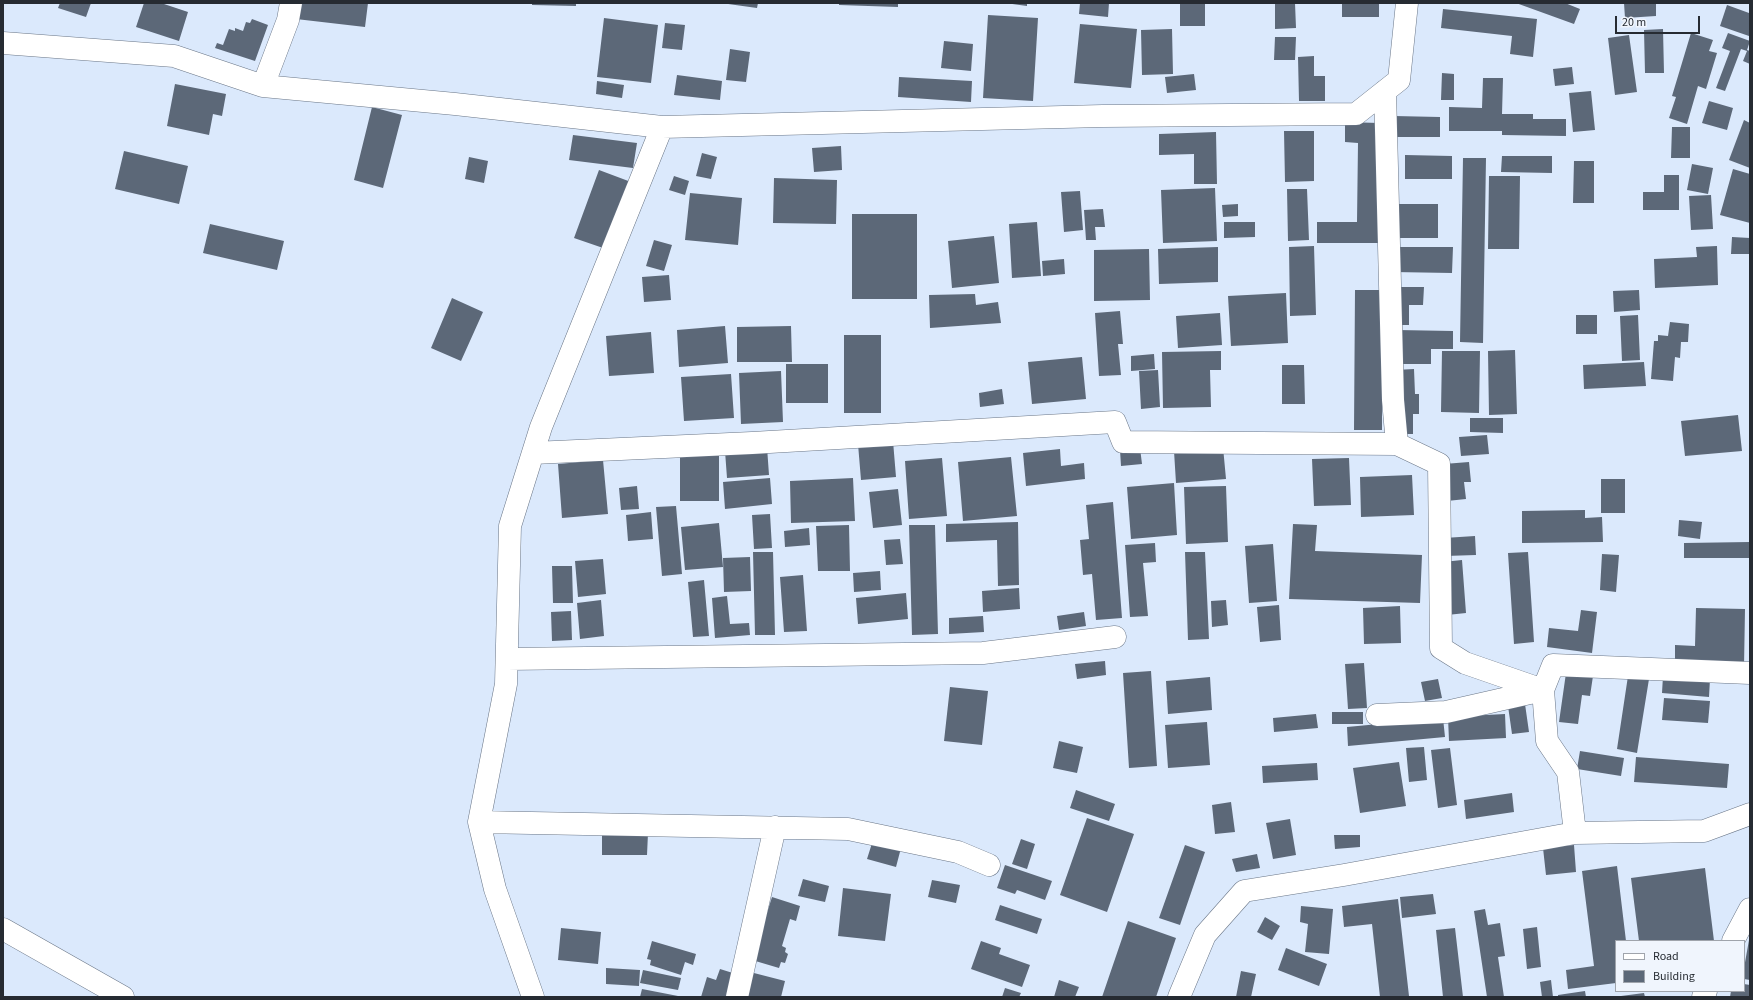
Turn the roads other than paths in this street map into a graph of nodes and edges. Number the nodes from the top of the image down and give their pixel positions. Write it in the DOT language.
graph roads {
  1 [pos="291,3"];
  2 [pos="1407,3"];
  3 [pos="3,43"];
  4 [pos="263,86"];
  5 [pos="1385,91"];
  6 [pos="662,127"];
  7 [pos="1397,444"];
  8 [pos="533,453"];
  9 [pos="1115,637"];
  10 [pos="507,659"];
  11 [pos="1750,673"];
  12 [pos="1543,690"];
  13 [pos="1377,715"];
  14 [pos="1750,814"];
  15 [pos="479,822"];
  16 [pos="775,827"];
  17 [pos="1575,833"];
  18 [pos="989,865"];
  19 [pos="1748,916"];
  20 [pos="3,928"];
  21 [pos="1734,940"];
  22 [pos="123,997"];
  23 [pos="533,997"];
  24 [pos="737,997"];
  25 [pos="1179,997"];
  1 -- 4 [label="street"];
  2 -- 5 [label="street"];
  3 -- 4 [label="street"];
  4 -- 6 [label="street"];
  5 -- 6 [label="street"];
  5 -- 7 [label="street"];
  6 -- 8 [label="street"];
  7 -- 8 [label="street"];
  7 -- 12 [label="street"];
  8 -- 10 [label="street"];
  9 -- 10 [label="street"];
  10 -- 15 [label="street"];
  11 -- 12 [label="street"];
  12 -- 13 [label="street"];
  12 -- 17 [label="street"];
  14 -- 17 [label="street"];
  15 -- 16 [label="street"];
  15 -- 23 [label="street"];
  16 -- 18 [label="street"];
  16 -- 24 [label="street"];
  17 -- 25 [label="street"];
  19 -- 21 [label="street"];
  20 -- 22 [label="street"];
}
